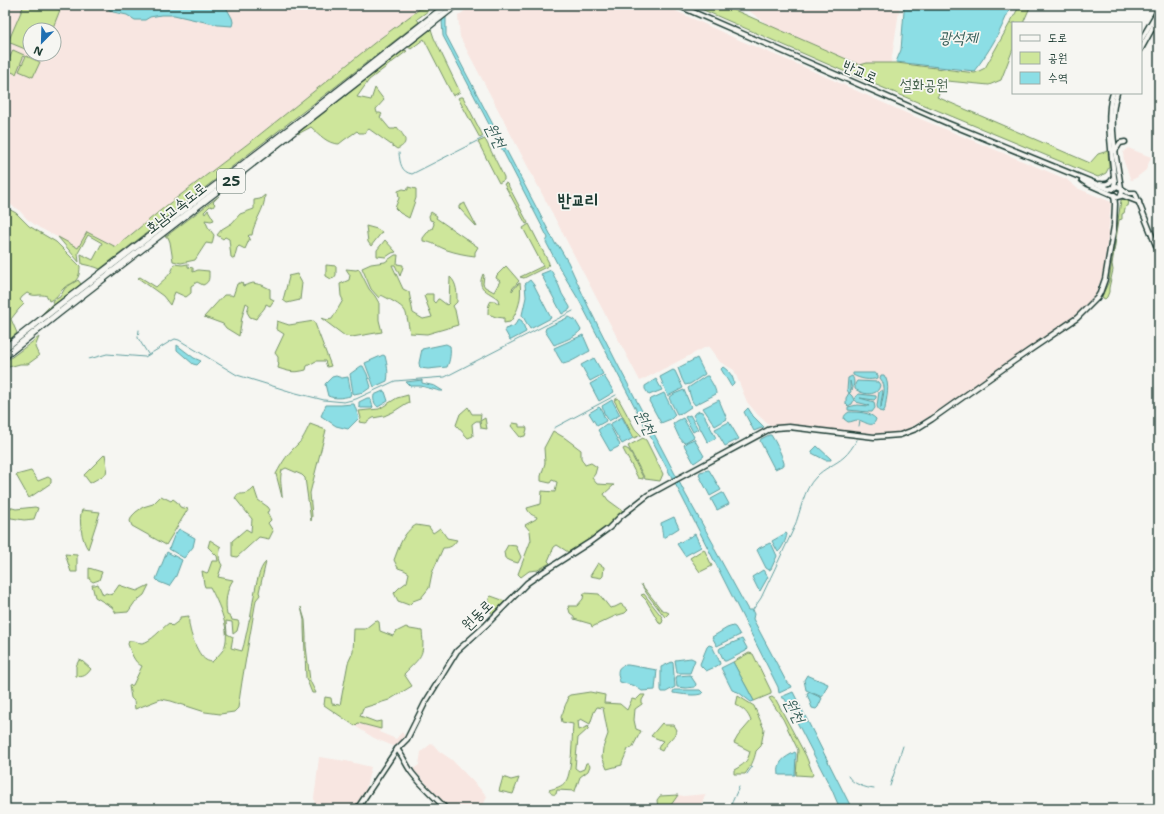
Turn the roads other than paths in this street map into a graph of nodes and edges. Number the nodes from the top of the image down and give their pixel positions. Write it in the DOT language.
graph roads {
  1 [pos="447,5"];
  2 [pos="456,5"];
  3 [pos="677,5"];
  4 [pos="1159,9"];
  5 [pos="1159,16"];
  6 [pos="1142,38"];
  7 [pos="1142,47"];
  8 [pos="1113,94"];
  9 [pos="1117,94"];
  10 [pos="1125,142"];
  11 [pos="1115,151"];
  12 [pos="1079,177"];
  13 [pos="1114,178"];
  14 [pos="1097,184"];
  15 [pos="1113,188"];
  16 [pos="1121,188"];
  17 [pos="1135,194"];
  18 [pos="1114,195"];
  19 [pos="1121,196"];
  20 [pos="1130,198"];
  21 [pos="1139,202"];
  22 [pos="1114,226"];
  23 [pos="1159,253"];
  24 [pos="5,348"];
  25 [pos="5,356"];
  26 [pos="397,749"];
  27 [pos="357,809"];
  28 [pos="446,809"];
  1 -- 24 [label="highway, 호남고속도로 / 25"];
  2 -- 25 [label="highway, 호남고속도로 / 25"];
  3 -- 12 [label="street, 반교로"];
  4 -- 6 [label="street"];
  5 -- 7 [label="street"];
  8 -- 13 [label="street"];
  9 -- 11 [label="street"];
  10 -- 11 [label="street"];
  11 -- 16 [label="street"];
  12 -- 14 [label="street, 반교로"];
  12 -- 18 [label="street, 반교로"];
  13 -- 14 [label="street"];
  13 -- 15 [label="street"];
  14 -- 15 [label="street, 반교로"];
  15 -- 16 [label="street"];
  15 -- 18 [label="street"];
  16 -- 17 [label="street"];
  16 -- 19 [label="street"];
  17 -- 20 [label="street"];
  17 -- 21 [label="street"];
  18 -- 19 [label="street"];
  18 -- 22 [label="street"];
  19 -- 20 [label="street"];
  19 -- 22 [label="street"];
  20 -- 21 [label="street"];
  21 -- 23 [label="street"];
  22 -- 26 [label="street, 원동로"];
  26 -- 27 [label="street, 원동로"];
  26 -- 28 [label="street"];
}
